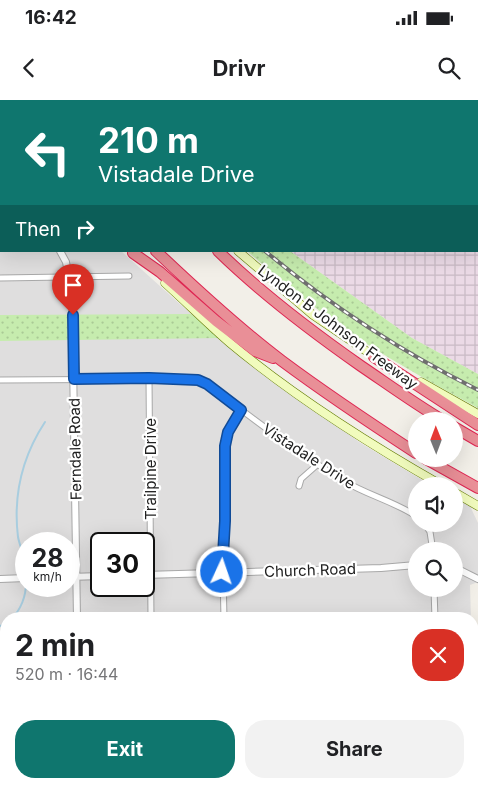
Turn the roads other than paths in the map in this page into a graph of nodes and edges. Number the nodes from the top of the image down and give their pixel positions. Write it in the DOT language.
graph roads {
  1 [pos="61,252"];
  2 [pos="132,252"];
  3 [pos="157,252"];
  4 [pos="219,252"];
  5 [pos="239,252"];
  6 [pos="129,276"];
  7 [pos="69,277"];
  8 [pos="0,278"];
  9 [pos="374,357"];
  10 [pos="281,360"];
  11 [pos="149,378"];
  12 [pos="74,379"];
  13 [pos="0,380"];
  14 [pos="241,410"];
  15 [pos="429,412"];
  16 [pos="478,414"];
  17 [pos="478,425"];
  18 [pos="463,432"];
  19 [pos="478,441"];
  20 [pos="408,448"];
  21 [pos="318,464"];
  22 [pos="442,468"];
  23 [pos="428,477"];
  24 [pos="298,486"];
  25 [pos="478,488"];
  26 [pos="463,497"];
  27 [pos="478,506"];
  28 [pos="408,512"];
  29 [pos="76,532"];
  30 [pos="147,532"];
  31 [pos="408,566"];
  32 [pos="222,572"];
  33 [pos="463,572"];
  34 [pos="155,575"];
  35 [pos="15,578"];
  36 [pos="0,579"];
  37 [pos="478,579"];
  38 [pos="77,597"];
  39 [pos="149,597"];
  40 [pos="434,597"];
  41 [pos="78,612"];
  42 [pos="150,612"];
  43 [pos="224,612"];
  44 [pos="435,612"];
  1 -- 7 [label="street, Ferndale Road"];
  2 -- 10 [label="highway"];
  2 -- 23 [label="main road"];
  3 -- 10 [label="highway"];
  4 -- 15 [label="highway, Lyndon B Johnson Freeway"];
  5 -- 9 [label="main road"];
  6 -- 7 [label="street"];
  7 -- 8 [label="street"];
  7 -- 12 [label="street, Ferndale Road"];
  9 -- 16 [label="main road"];
  9 -- 17 [label="highway"];
  10 -- 20 [label="highway"];
  11 -- 12 [label="street, Vistadale Drive"];
  11 -- 14 [label="street, Vistadale Drive"];
  11 -- 30 [label="street, Trailpine Drive"];
  12 -- 13 [label="street, Vistadale Drive"];
  12 -- 29 [label="street, Ferndale Road"];
  14 -- 21 [label="street, Vistadale Drive"];
  14 -- 32 [label="street"];
  18 -- 19 [label="highway"];
  21 -- 24 [label="street"];
  21 -- 28 [label="street, Vistadale Drive"];
  22 -- 25 [label="highway"];
  26 -- 27 [label="main road"];
  31 -- 32 [label="street, Church Road"];
  32 -- 34 [label="street, Church Road"];
  32 -- 43 [label="street"];
  33 -- 37 [label="street"];
  35 -- 36 [label="street"];
  38 -- 41 [label="street, Ferndale Road"];
  39 -- 42 [label="street, Trailpine Drive"];
  40 -- 44 [label="street"];
}
